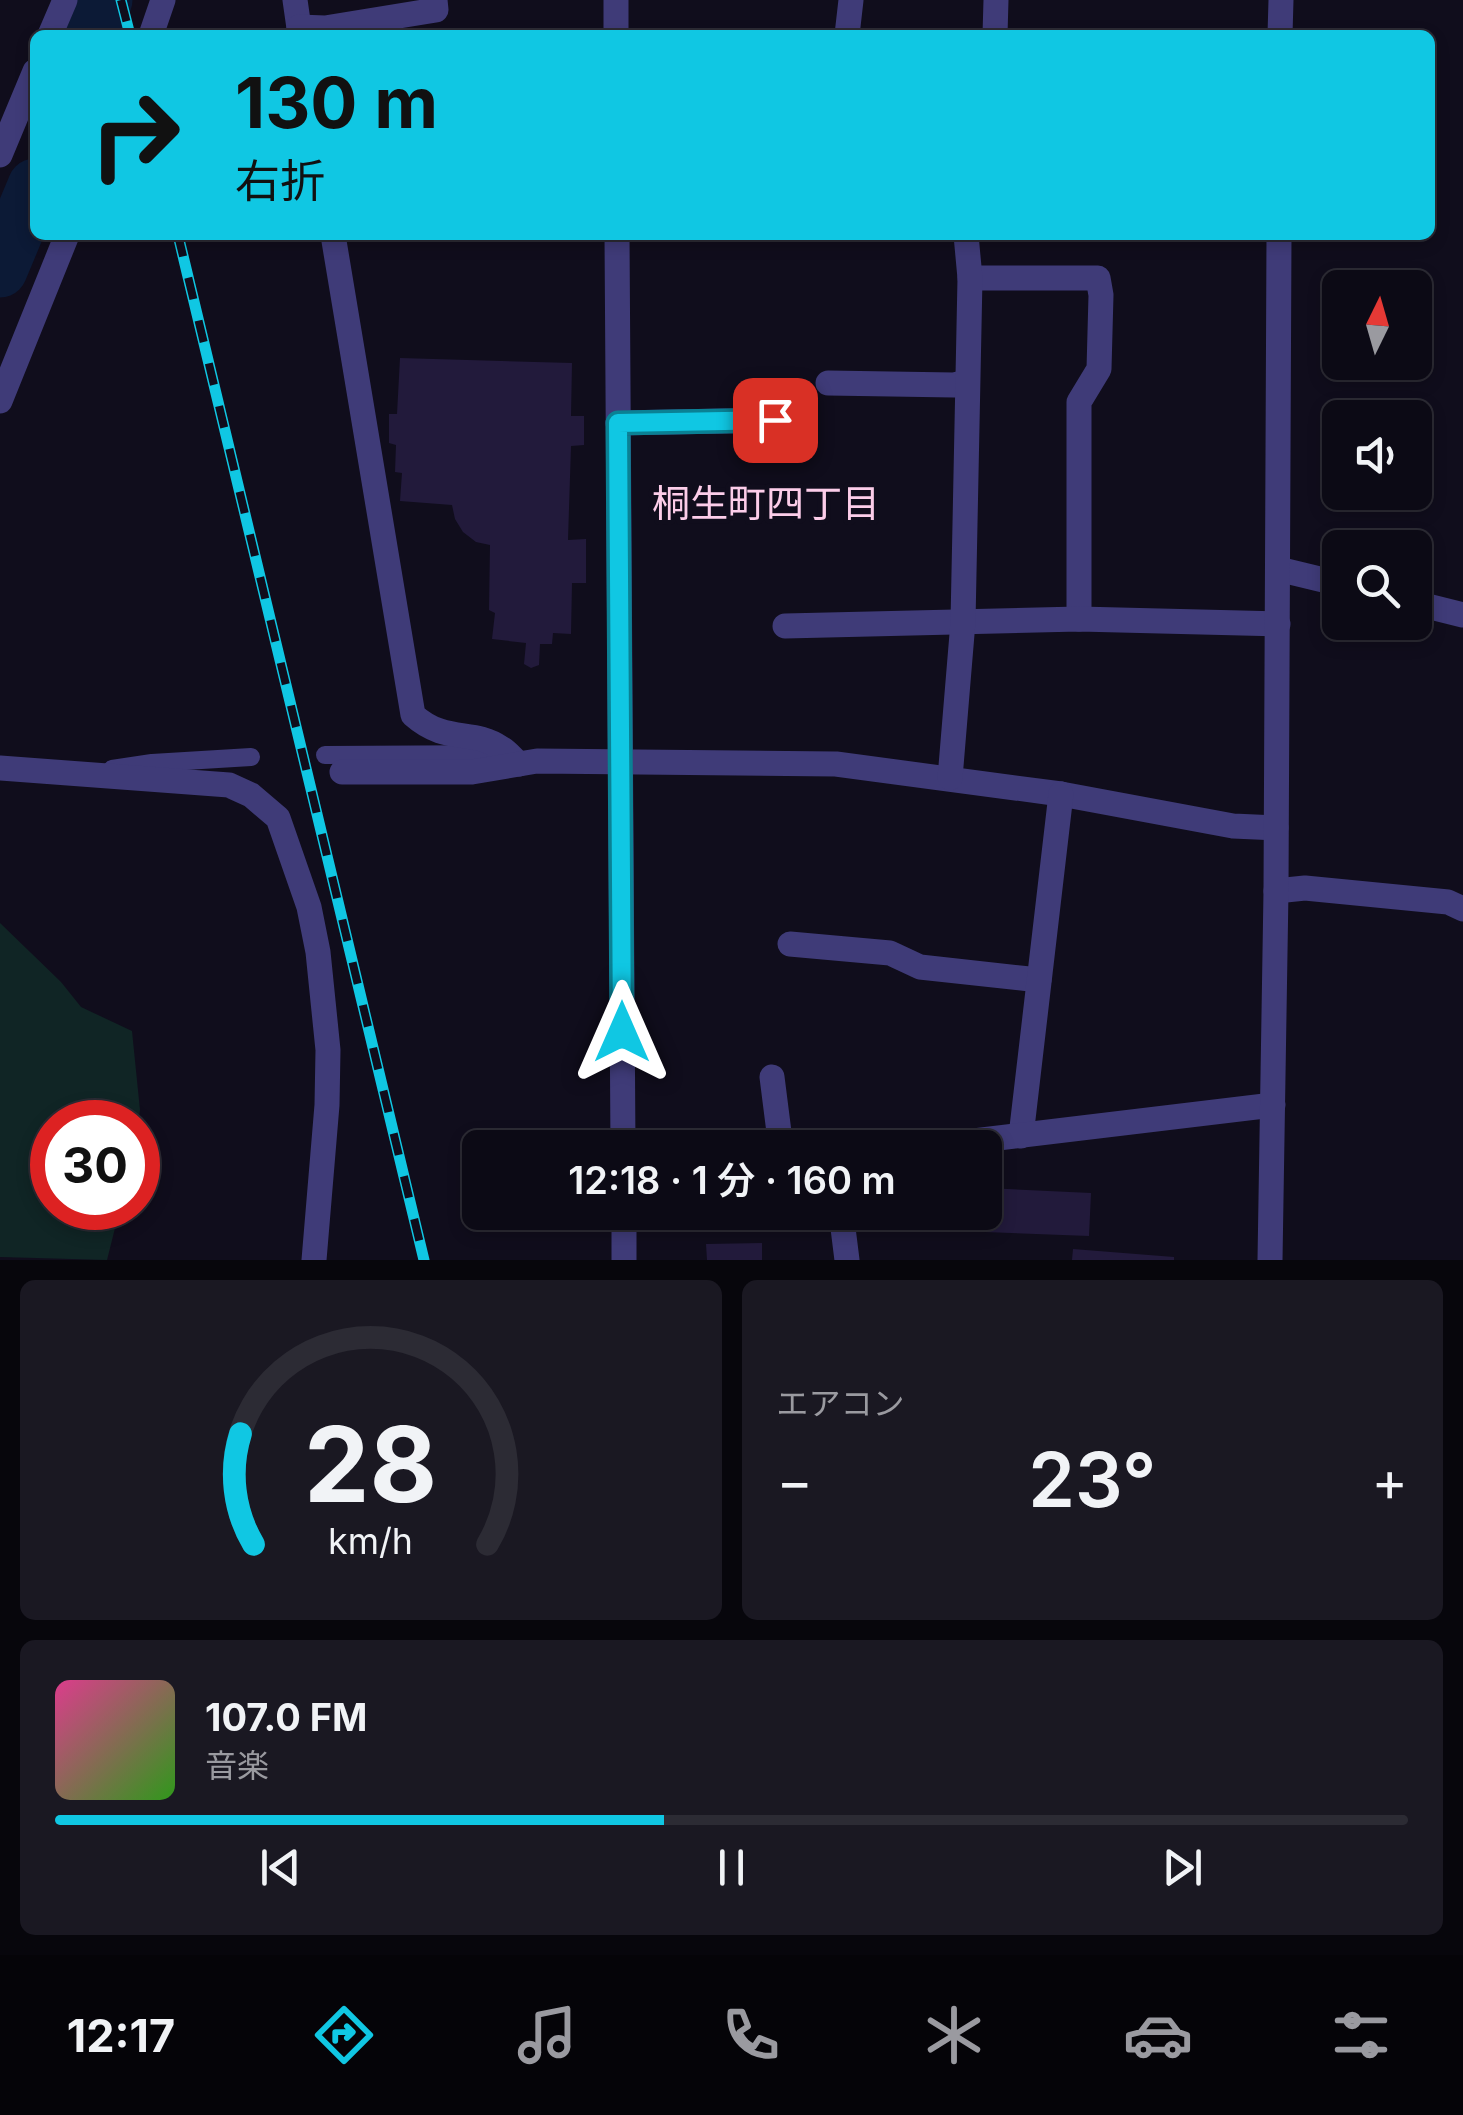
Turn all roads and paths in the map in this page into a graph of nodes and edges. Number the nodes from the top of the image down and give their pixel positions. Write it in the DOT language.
graph roads {
  1 [pos="65,0"];
  2 [pos="163,0"];
  3 [pos="294,0"];
  4 [pos="435,0"];
  5 [pos="616,0"];
  6 [pos="851,0"];
  7 [pos="996,0"];
  8 [pos="1281,0"];
  9 [pos="398,26"];
  10 [pos="52,30"];
  11 [pos="153,30"];
  12 [pos="300,30"];
  13 [pos="308,30"];
  14 [pos="616,30"];
  15 [pos="848,30"];
  16 [pos="995,30"];
  17 [pos="1280,30"];
  18 [pos="30,83"];
  19 [pos="0,155"];
  20 [pos="64,240"];
  21 [pos="335,240"];
  22 [pos="617,240"];
  23 [pos="966,240"];
  24 [pos="1279,240"];
  25 [pos="970,278"];
  26 [pos="967,382"];
  27 [pos="828,383"];
  28 [pos="0,400"];
  29 [pos="775,420"];
  30 [pos="618,423"];
  31 [pos="1278,569"];
  32 [pos="1322,580"];
  33 [pos="1432,607"];
  34 [pos="1463,615"];
  35 [pos="1079,619"];
  36 [pos="963,622"];
  37 [pos="1278,624"];
  38 [pos="785,626"];
  39 [pos="251,757"];
  40 [pos="514,759"];
  41 [pos="620,762"];
  42 [pos="334,764"];
  43 [pos="0,768"];
  44 [pos="83,774"];
  45 [pos="950,778"];
  46 [pos="1060,794"];
  47 [pos="1276,828"];
  48 [pos="1276,891"];
  49 [pos="1463,909"];
  50 [pos="790,944"];
  51 [pos="1039,980"];
  52 [pos="772,1077"];
  53 [pos="1273,1105"];
  54 [pos="623,1130"];
  55 [pos="779,1130"];
  56 [pos="1021,1136"];
  57 [pos="1002,1138"];
  58 [pos="624,1230"];
  59 [pos="843,1230"];
  60 [pos="314,1260"];
  61 [pos="624,1260"];
  62 [pos="847,1260"];
  63 [pos="1270,1260"];
  1 -- 10 [label="street"];
  2 -- 11 [label="street"];
  3 -- 12 [label="street"];
  4 -- 9 [label="street"];
  5 -- 14 [label="street"];
  6 -- 15 [label="street"];
  7 -- 16 [label="street"];
  8 -- 17 [label="street"];
  9 -- 13 [label="street"];
  18 -- 19 [label="street"];
  20 -- 28 [label="street"];
  21 -- 40 [label="street"];
  22 -- 30 [label="street"];
  23 -- 25 [label="street"];
  24 -- 31 [label="street"];
  25 -- 26 [label="street"];
  25 -- 35 [label="street"];
  26 -- 27 [label="street"];
  26 -- 36 [label="street"];
  29 -- 30 [label="street"];
  30 -- 41 [label="street"];
  31 -- 32 [label="street"];
  31 -- 37 [label="street"];
  33 -- 34 [label="street"];
  35 -- 36 [label="street"];
  35 -- 37 [label="street"];
  36 -- 38 [label="street"];
  36 -- 45 [label="street"];
  37 -- 47 [label="street"];
  39 -- 44 [label="lane"];
  40 -- 41 [label="street"];
  40 -- 42 [label="street"];
  41 -- 45 [label="street"];
  41 -- 54 [label="street"];
  43 -- 44 [label="street"];
  44 -- 60 [label="street"];
  45 -- 46 [label="street"];
  46 -- 47 [label="street"];
  46 -- 51 [label="street"];
  47 -- 48 [label="street"];
  48 -- 49 [label="street"];
  48 -- 53 [label="street"];
  50 -- 51 [label="street"];
  51 -- 56 [label="street"];
  52 -- 55 [label="street"];
  53 -- 56 [label="street"];
  53 -- 63 [label="street"];
  56 -- 57 [label="street"];
  58 -- 61 [label="street"];
  59 -- 62 [label="street"];
}
